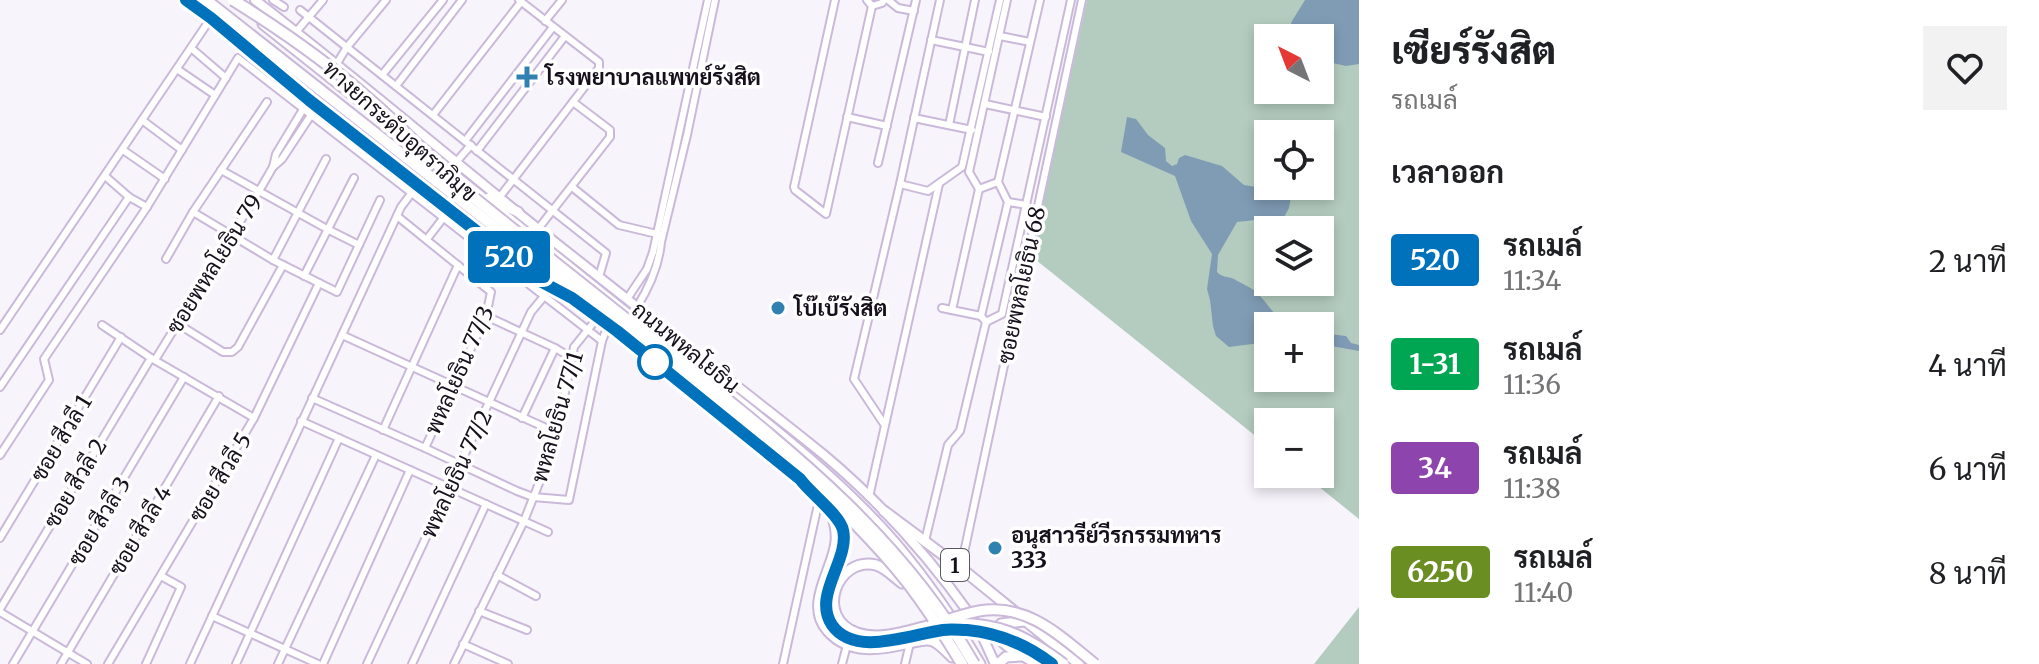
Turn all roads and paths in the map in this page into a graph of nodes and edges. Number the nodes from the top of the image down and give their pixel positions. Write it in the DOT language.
graph roads {
  1 [pos="186,0"];
  2 [pos="195,0"];
  3 [pos="206,0"];
  4 [pos="233,0"];
  5 [pos="273,0"];
  6 [pos="323,0"];
  7 [pos="386,0"];
  8 [pos="443,0"];
  9 [pos="462,0"];
  10 [pos="562,0"];
  11 [pos="708,0"];
  12 [pos="715,0"];
  13 [pos="835,0"];
  14 [pos="886,0"];
  15 [pos="916,0"];
  16 [pos="940,0"];
  17 [pos="975,0"];
  18 [pos="1000,0"];
  19 [pos="1007,0"];
  20 [pos="1040,0"];
  21 [pos="1071,0"];
  22 [pos="1082,0"];
  23 [pos="258,1"];
  24 [pos="520,1"];
  25 [pos="869,3"];
  26 [pos="284,7"];
  27 [pos="300,10"];
  28 [pos="914,11"];
  29 [pos="309,17"];
  30 [pos="211,18"];
  31 [pos="545,21"];
  32 [pos="553,27"];
  33 [pos="296,32"];
  34 [pos="565,36"];
  35 [pos="1000,36"];
  36 [pos="545,37"];
  37 [pos="931,40"];
  38 [pos="1030,42"];
  39 [pos="557,45"];
  40 [pos="347,47"];
  41 [pos="965,47"];
  42 [pos="191,48"];
  43 [pos="989,52"];
  44 [pos="336,65"];
  45 [pos="177,69"];
  46 [pos="520,69"];
  47 [pos="382,75"];
  48 [pos="226,78"];
  49 [pos="533,78"];
  50 [pos="396,86"];
  51 [pos="215,95"];
  52 [pos="267,102"];
  53 [pos="573,102"];
  54 [pos="985,104"];
  55 [pos="310,107"];
  56 [pos="1015,110"];
  57 [pos="433,115"];
  58 [pos="847,117"];
  59 [pos="1046,117"];
  60 [pos="914,118"];
  61 [pos="482,119"];
  62 [pos="142,120"];
  63 [pos="949,125"];
  64 [pos="887,126"];
  65 [pos="495,128"];
  66 [pos="291,129"];
  67 [pos="972,130"];
  68 [pos="299,134"];
  69 [pos="468,143"];
  70 [pos="123,150"];
  71 [pos="182,150"];
  72 [pos="477,151"];
  73 [pos="326,159"];
  74 [pos="457,161"];
  75 [pos="878,163"];
  76 [pos="273,167"];
  77 [pos="221,170"];
  78 [pos="105,176"];
  79 [pos="354,178"];
  80 [pos="165,179"];
  81 [pos="513,179"];
  82 [pos="998,182"];
  83 [pos="900,184"];
  84 [pos="939,184"];
  85 [pos="572,187"];
  86 [pos="415,188"];
  87 [pos="979,189"];
  88 [pos="472,190"];
  89 [pos="259,191"];
  90 [pos="129,197"];
  91 [pos="499,198"];
  92 [pos="380,200"];
  93 [pos="1008,202"];
  94 [pos="1027,205"];
  95 [pos="147,207"];
  96 [pos="553,211"];
  97 [pos="193,212"];
  98 [pos="298,212"];
  99 [pos="518,212"];
  100 [pos="447,214"];
  101 [pos="397,216"];
  102 [pos="327,229"];
  103 [pos="538,229"];
  104 [pos="657,234"];
  105 [pos="232,237"];
  106 [pos="427,239"];
  107 [pos="359,245"];
  108 [pos="166,259"];
  109 [pos="504,259"];
  110 [pos="273,260"];
  111 [pos="283,265"];
  112 [pos="458,265"];
  113 [pos="644,273"];
  114 [pos="304,276"];
  115 [pos="599,277"];
  116 [pos="653,278"];
  117 [pos="319,283"];
  118 [pos="484,286"];
  119 [pos="551,288"];
  120 [pos="545,296"];
  121 [pos="572,298"];
  122 [pos="627,299"];
  123 [pos="637,307"];
  124 [pos="942,308"];
  125 [pos="952,310"];
  126 [pos="486,316"];
  127 [pos="598,317"];
  128 [pos="984,319"];
  129 [pos="178,324"];
  130 [pos="102,325"];
  131 [pos="608,325"];
  132 [pos="0,330"];
  133 [pos="588,330"];
  134 [pos="522,333"];
  135 [pos="342,335"];
  136 [pos="121,337"];
  137 [pos="602,341"];
  138 [pos="555,348"];
  139 [pos="572,358"];
  140 [pos="153,359"];
  141 [pos="412,367"];
  142 [pos="184,377"];
  143 [pos="453,386"];
  144 [pos="0,387"];
  145 [pos="219,396"];
  146 [pos="312,398"];
  147 [pos="489,403"];
  148 [pos="254,418"];
  149 [pos="522,418"];
  150 [pos="301,421"];
  151 [pos="884,424"];
  152 [pos="383,430"];
  153 [pos="557,433"];
  154 [pos="339,438"];
  155 [pos="425,448"];
  156 [pos="0,455"];
  157 [pos="376,455"];
  158 [pos="460,464"];
  159 [pos="410,470"];
  160 [pos="800,479"];
  161 [pos="450,487"];
  162 [pos="533,497"];
  163 [pos="869,497"];
  164 [pos="569,500"];
  165 [pos="820,502"];
  166 [pos="486,504"];
  167 [pos="574,508"];
  168 [pos="884,511"];
  169 [pos="831,512"];
  170 [pos="524,521"];
  171 [pos="548,532"];
  172 [pos="0,538"];
  173 [pos="925,541"];
  174 [pos="962,569"];
  175 [pos="497,575"];
  176 [pos="161,576"];
  177 [pos="902,583"];
  178 [pos="536,596"];
  179 [pos="0,611"];
  180 [pos="479,611"];
  181 [pos="212,616"];
  182 [pos="1024,621"];
  183 [pos="931,625"];
  184 [pos="527,630"];
  185 [pos="32,632"];
  186 [pos="250,633"];
  187 [pos="910,643"];
  188 [pos="463,644"];
  189 [pos="847,645"];
  190 [pos="285,649"];
  191 [pos="68,652"];
  192 [pos="1025,656"];
  193 [pos="957,662"];
  194 [pos="13,664"];
  195 [pos="61,664"];
  196 [pos="87,664"];
  197 [pos="108,664"];
  198 [pos="146,664"];
  199 [pos="190,664"];
  200 [pos="236,664"];
  201 [pos="278,664"];
  202 [pos="320,664"];
  203 [pos="367,664"];
  204 [pos="412,664"];
  205 [pos="454,664"];
  206 [pos="507,664"];
  207 [pos="783,664"];
  208 [pos="842,664"];
  209 [pos="905,664"];
  210 [pos="977,664"];
  211 [pos="996,664"];
  212 [pos="1037,664"];
  213 [pos="1052,664"];
  214 [pos="1064,664"];
  215 [pos="1079,664"];
  216 [pos="1095,664"];
  1 -- 30 [label="main road, ถนนพหลโยธิน"];
  2 -- 121 [label="main road, ถนนพหลโยธิน"];
  3 -- 193 [label="highway, ทางยกระดับอุตราภิมุข, bridge"];
  4 -- 88 [label="main road, ถนนพหลโยธิน / 1"];
  4 -- 210 [label="highway, ทางยกระดับอุตราภิมุข, bridge"];
  5 -- 26 [label="street"];
  6 -- 29 [label="street"];
  7 -- 40 [label="street"];
  8 -- 47 [label="street"];
  9 -- 50 [label="street"];
  10 -- 31 [label="street"];
  11 -- 104 [label="street"];
  12 -- 116 [label="street"];
  13 -- 58 [label="street"];
  14 -- 25 [label="street"];
  14 -- 28 [label="street"];
  15 -- 28 [label="street"];
  16 -- 37 [label="street"];
  17 -- 41 [label="street"];
  18 -- 43 [label="street"];
  19 -- 35 [label="street"];
  20 -- 38 [label="street"];
  21 -- 59 [label="street"];
  22 -- 174 [label="street, ซอยพหลโยธิน 68"];
  23 -- 33 [label="main road, ถนนพหลโยธิน / 1"];
  24 -- 31 [label="street"];
  24 -- 57 [label="street"];
  25 -- 58 [label="street"];
  27 -- 29 [label="street"];
  28 -- 64 [label="street"];
  29 -- 33 [label="street"];
  29 -- 40 [label="street"];
  30 -- 42 [label="street"];
  30 -- 55 [label="main road, ถนนพหลโยธิน"];
  31 -- 32 [label="street"];
  32 -- 34 [label="street"];
  32 -- 36 [label="street"];
  33 -- 44 [label="main road, ถนนพหลโยธิน / 1"];
  34 -- 39 [label="street"];
  34 -- 53 [label="street"];
  35 -- 38 [label="street"];
  35 -- 54 [label="street"];
  36 -- 39 [label="street"];
  36 -- 46 [label="street"];
  37 -- 41 [label="street"];
  37 -- 60 [label="street"];
  38 -- 56 [label="street"];
  39 -- 49 [label="street"];
  40 -- 44 [label="street"];
  40 -- 47 [label="street"];
  41 -- 43 [label="street"];
  41 -- 63 [label="street"];
  42 -- 45 [label="street"];
  42 -- 48 [label="street"];
  43 -- 67 [label="street"];
  44 -- 74 [label="main road, ถนนพหลโยธิน / 1"];
  45 -- 51 [label="street"];
  45 -- 62 [label="street"];
  46 -- 49 [label="street"];
  46 -- 61 [label="street"];
  47 -- 50 [label="street"];
  48 -- 51 [label="street"];
  48 -- 55 [label="street"];
  49 -- 65 [label="street"];
  50 -- 57 [label="street"];
  51 -- 71 [label="street"];
  52 -- 77 [label="street"];
  53 -- 81 [label="street"];
  53 -- 85 [label="street"];
  54 -- 56 [label="street"];
  54 -- 87 [label="street"];
  55 -- 66 [label="street, ซอยพหลโยธิน 79"];
  55 -- 68 [label="street, ซอยพหลโยธิน 79"];
  55 -- 86 [label="main road, ถนนพหลโยธิน"];
  56 -- 59 [label="street"];
  56 -- 82 [label="street"];
  57 -- 69 [label="street"];
  58 -- 64 [label="street"];
  59 -- 94 [label="street"];
  60 -- 63 [label="street"];
  60 -- 83 [label="street"];
  61 -- 65 [label="street"];
  61 -- 69 [label="street"];
  62 -- 70 [label="street"];
  62 -- 71 [label="street"];
  63 -- 67 [label="street"];
  64 -- 75 [label="street"];
  65 -- 72 [label="street"];
  66 -- 68 [label="street"];
  66 -- 76 [label="street, ซอยพหลโยธิน 79"];
  67 -- 84 [label="street"];
  68 -- 76 [label="street, ซอยพหลโยธิน 79"];
  69 -- 72 [label="street"];
  69 -- 74 [label="street"];
  70 -- 78 [label="street"];
  70 -- 80 [label="street"];
  71 -- 80 [label="street"];
  72 -- 81 [label="street"];
  73 -- 98 [label="street"];
  74 -- 91 [label="main road, ถนนพหลโยธิน / 1"];
  76 -- 89 [label="street, ซอยพหลโยธิน 79"];
  77 -- 89 [label="street"];
  77 -- 97 [label="street"];
  78 -- 90 [label="street"];
  78 -- 132 [label="street"];
  79 -- 102 [label="street"];
  80 -- 95 [label="street"];
  81 -- 91 [label="street"];
  81 -- 96 [label="street"];
  82 -- 87 [label="street"];
  82 -- 93 [label="street"];
  83 -- 84 [label="street"];
  83 -- 151 [label="street"];
  84 -- 151 [label="street"];
  85 -- 96 [label="street"];
  85 -- 104 [label="street"];
  86 -- 100 [label="main road, ถนนพหลโยธิน"];
  86 -- 101 [label="street"];
  87 -- 125 [label="street"];
  88 -- 99 [label="main road"];
  88 -- 210 [label="main road, ถนนพหลโยธิน / 1"];
  89 -- 98 [label="street"];
  89 -- 105 [label="street, ซอยพหลโยธิน 79"];
  90 -- 95 [label="street"];
  90 -- 144 [label="street"];
  91 -- 99 [label="main road, ถนนพหลโยธิน / 1"];
  92 -- 107 [label="street"];
  93 -- 94 [label="street"];
  93 -- 128 [label="street"];
  94 -- 128 [label="street"];
  95 -- 156 [label="street"];
  96 -- 103 [label="street"];
  96 -- 115 [label="street"];
  97 -- 105 [label="street"];
  97 -- 108 [label="street"];
  98 -- 102 [label="street"];
  98 -- 110 [label="street"];
  99 -- 103 [label="main road, ถนนพหลโยธิน / 1"];
  100 -- 106 [label="street"];
  100 -- 109 [label="main road, ถนนพหลโยธิน"];
  101 -- 106 [label="street"];
  101 -- 135 [label="street"];
  102 -- 107 [label="street"];
  102 -- 114 [label="street"];
  103 -- 115 [label="main road, ถนนพหลโยธิน / 1"];
  104 -- 113 [label="street"];
  105 -- 110 [label="street"];
  105 -- 129 [label="street, ซอยพหลโยธิน 79"];
  106 -- 112 [label="street"];
  107 -- 117 [label="street"];
  109 -- 118 [label="street, พหลโยธิน 77/3"];
  109 -- 119 [label="main road, ถนนพหลโยธิน"];
  109 -- 120 [label="street"];
  110 -- 111 [label="street"];
  111 -- 114 [label="street"];
  111 -- 129 [label="street"];
  112 -- 118 [label="street"];
  112 -- 141 [label="street"];
  113 -- 116 [label="street"];
  113 -- 122 [label="street"];
  114 -- 117 [label="street"];
  115 -- 122 [label="main road, ถนนพหลโยธิน / 1"];
  116 -- 123 [label="street"];
  117 -- 148 [label="street, ซอย สีวลี 5"];
  118 -- 126 [label="street, พหลโยธิน 77/3"];
  119 -- 120 [label="street, พหลโยธิน 77/2"];
  119 -- 121 [label="main road, ถนนพหลโยธิน"];
  120 -- 133 [label="street"];
  120 -- 134 [label="street, พหลโยธิน 77/2"];
  121 -- 127 [label="main road, ถนนพหลโยธิน"];
  122 -- 123 [label="main road, ถนนพหลโยธิน / 1"];
  123 -- 163 [label="main road, ถนนพหลโยธิน / 1"];
  124 -- 125 [label="street"];
  125 -- 128 [label="street"];
  126 -- 134 [label="street"];
  126 -- 143 [label="street, พหลโยธิน 77/3"];
  127 -- 131 [label="main road, ถนนพหลโยธิน"];
  127 -- 133 [label="street, พหลโยธิน 77/1"];
  128 -- 173 [label="street"];
  129 -- 140 [label="street, ซอยพหลโยธิน 79"];
  130 -- 136 [label="street"];
  131 -- 137 [label="street"];
  131 -- 160 [label="main road, ถนนพหลโยธิน"];
  133 -- 137 [label="street"];
  133 -- 139 [label="street, พหลโยธิน 77/1"];
  134 -- 138 [label="street"];
  134 -- 147 [label="street, พหลโยธิน 77/2"];
  135 -- 141 [label="street"];
  135 -- 146 [label="street"];
  136 -- 140 [label="street"];
  136 -- 172 [label="street, ซอย สีวลี 1"];
  137 -- 164 [label="street"];
  138 -- 139 [label="street"];
  138 -- 149 [label="street"];
  139 -- 153 [label="street, พหลโยธิน 77/1"];
  140 -- 142 [label="street"];
  140 -- 179 [label="street, ซอย สีวลี 2"];
  141 -- 143 [label="street"];
  141 -- 152 [label="street"];
  142 -- 145 [label="street"];
  142 -- 185 [label="street, ซอย สีวลี 3"];
  143 -- 147 [label="street"];
  143 -- 155 [label="street, พหลโยธิน 77/3"];
  145 -- 148 [label="street"];
  145 -- 191 [label="street, ซอย สีวลี 4"];
  146 -- 150 [label="street"];
  146 -- 152 [label="street"];
  147 -- 149 [label="street"];
  147 -- 158 [label="street, พหลโยธิน 77/2"];
  148 -- 176 [label="street, ซอย สีวลี 5"];
  149 -- 153 [label="street"];
  150 -- 154 [label="street"];
  150 -- 181 [label="street"];
  151 -- 163 [label="street"];
  152 -- 155 [label="street"];
  153 -- 162 [label="street, พหลโยธิน 77/1"];
  154 -- 157 [label="street"];
  154 -- 186 [label="street"];
  155 -- 158 [label="street"];
  157 -- 159 [label="street"];
  157 -- 190 [label="street"];
  158 -- 161 [label="street, พหลโยธิน 77/2"];
  158 -- 162 [label="street"];
  159 -- 161 [label="street"];
  159 -- 202 [label="street"];
  160 -- 165 [label="main road"];
  160 -- 177 [label="main road, ถนนพหลโยธิน"];
  161 -- 166 [label="street"];
  161 -- 203 [label="street, พหลโยธิน 77/2"];
  162 -- 164 [label="street"];
  162 -- 170 [label="street, พหลโยธิน 77/1"];
  163 -- 168 [label="main road, ถนนพหลโยธิน / 1"];
  164 -- 167 [label="street"];
  165 -- 169 [label="main road"];
  165 -- 207 [label="street"];
  166 -- 170 [label="street"];
  166 -- 204 [label="street"];
  168 -- 173 [label="main road, ถนนพหลโยธิน / 1"];
  168 -- 211 [label="main road"];
  169 -- 189 [label="main road"];
  169 -- 213 [label="main road, bridge"];
  170 -- 171 [label="street"];
  170 -- 175 [label="street, พหลโยธิน 77/1"];
  173 -- 174 [label="main road, ถนนพหลโยธิน / 1"];
  174 -- 182 [label="main road, ถนนพหลโยธิน / 1"];
  175 -- 178 [label="street"];
  175 -- 180 [label="street"];
  176 -- 197 [label="street, ซอย สีวลี 5"];
  176 -- 198 [label="street"];
  177 -- 183 [label="main road"];
  177 -- 193 [label="main road, ถนนพหลโยธิน"];
  179 -- 185 [label="street"];
  180 -- 184 [label="street"];
  180 -- 188 [label="street"];
  181 -- 186 [label="street"];
  181 -- 199 [label="street"];
  182 -- 192 [label="main road"];
  182 -- 215 [label="main road, ถนนพหลโยธิน / 1"];
  183 -- 214 [label="main road, bridge"];
  183 -- 216 [label="main road, bridge"];
  185 -- 191 [label="street"];
  185 -- 194 [label="street, ซอย สีวลี 3"];
  186 -- 190 [label="street"];
  186 -- 200 [label="street"];
  187 -- 189 [label="main road"];
  187 -- 193 [label="main road"];
  187 -- 209 [label="street"];
  188 -- 205 [label="street"];
  188 -- 206 [label="street"];
  189 -- 208 [label="street"];
  190 -- 201 [label="street"];
  190 -- 202 [label="street"];
  191 -- 195 [label="street, ซอย สีวลี 4"];
  191 -- 196 [label="street"];
  192 -- 211 [label="main road"];
  192 -- 212 [label="main road"];
}
